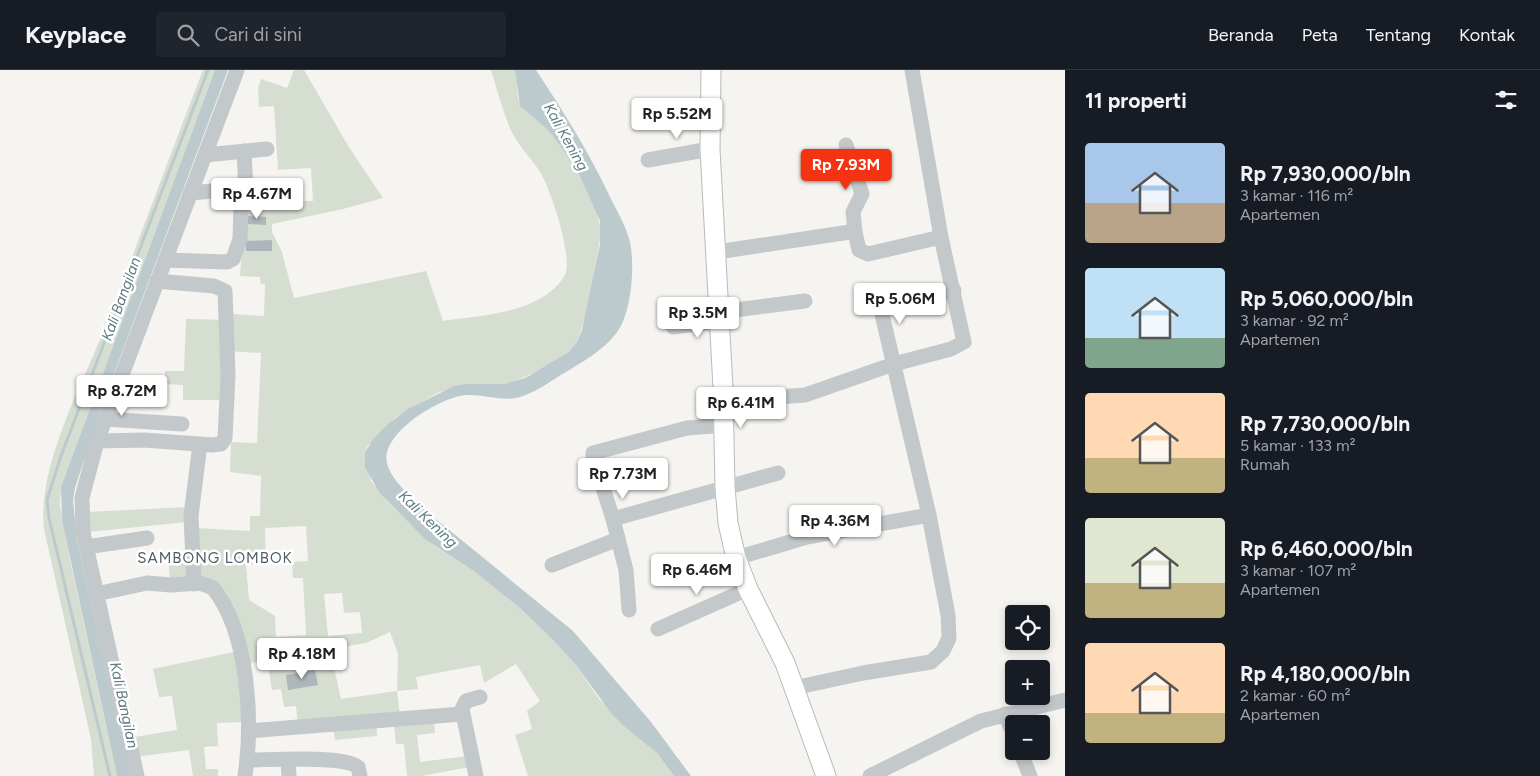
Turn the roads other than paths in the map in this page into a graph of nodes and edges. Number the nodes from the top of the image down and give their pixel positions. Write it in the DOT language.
graph roads {
  1 [pos="237,70"];
  2 [pos="912,70"];
  3 [pos="716,71"];
  4 [pos="846,145"];
  5 [pos="267,149"];
  6 [pos="710,149"];
  7 [pos="244,152"];
  8 [pos="205,155"];
  9 [pos="648,160"];
  10 [pos="246,188"];
  11 [pos="190,193"];
  12 [pos="855,232"];
  13 [pos="942,237"];
  14 [pos="717,252"];
  15 [pos="165,260"];
  16 [pos="157,281"];
  17 [pos="954,290"];
  18 [pos="877,293"];
  19 [pos="805,301"];
  20 [pos="881,310"];
  21 [pos="719,317"];
  22 [pos="674,327"];
  23 [pos="894,364"];
  24 [pos="724,401"];
  25 [pos="105,419"];
  26 [pos="182,424"];
  27 [pos="724,425"];
  28 [pos="97,441"];
  29 [pos="200,444"];
  30 [pos="778,473"];
  31 [pos="725,487"];
  32 [pos="929,515"];
  33 [pos="612,518"];
  34 [pos="147,538"];
  35 [pos="618,540"];
  36 [pos="86,547"];
  37 [pos="736,558"];
  38 [pos="552,565"];
  39 [pos="194,584"];
  40 [pos="748,589"];
  41 [pos="96,594"];
  42 [pos="629,610"];
  43 [pos="658,630"];
  44 [pos="794,688"];
  45 [pos="480,697"];
  46 [pos="1065,700"];
  47 [pos="462,714"];
  48 [pos="1005,714"];
  49 [pos="249,731"];
  50 [pos="247,760"];
  51 [pos="288,760"];
  52 [pos="1024,760"];
  53 [pos="137,776"];
  54 [pos="246,776"];
  55 [pos="288,776"];
  56 [pos="360,776"];
  57 [pos="476,776"];
  58 [pos="826,776"];
  59 [pos="870,776"];
  60 [pos="1030,776"];
  1 -- 8 [label="street"];
  2 -- 13 [label="street"];
  3 -- 6 [label="main road"];
  4 -- 12 [label="street"];
  5 -- 7 [label="street"];
  6 -- 9 [label="street"];
  6 -- 14 [label="main road"];
  7 -- 8 [label="street"];
  7 -- 10 [label="street"];
  8 -- 11 [label="street"];
  10 -- 11 [label="street"];
  10 -- 15 [label="street"];
  11 -- 15 [label="street"];
  12 -- 13 [label="street"];
  12 -- 14 [label="street"];
  13 -- 17 [label="street"];
  14 -- 21 [label="main road"];
  15 -- 16 [label="street"];
  16 -- 25 [label="street"];
  16 -- 29 [label="street"];
  17 -- 20 [label="street"];
  17 -- 23 [label="street"];
  18 -- 20 [label="street"];
  19 -- 21 [label="street"];
  20 -- 23 [label="street"];
  21 -- 22 [label="street"];
  21 -- 24 [label="main road"];
  23 -- 24 [label="street"];
  23 -- 32 [label="street"];
  24 -- 27 [label="main road"];
  25 -- 26 [label="street"];
  25 -- 28 [label="street"];
  27 -- 31 [label="main road"];
  27 -- 33 [label="street"];
  28 -- 29 [label="street"];
  28 -- 36 [label="street"];
  29 -- 39 [label="street"];
  30 -- 31 [label="street"];
  31 -- 33 [label="street"];
  31 -- 37 [label="main road"];
  32 -- 37 [label="street"];
  32 -- 44 [label="street"];
  33 -- 35 [label="street"];
  34 -- 36 [label="street"];
  35 -- 38 [label="street"];
  35 -- 42 [label="street"];
  36 -- 41 [label="street"];
  37 -- 40 [label="main road"];
  39 -- 41 [label="street"];
  39 -- 49 [label="street"];
  40 -- 43 [label="street"];
  40 -- 44 [label="main road"];
  41 -- 53 [label="street"];
  44 -- 58 [label="main road"];
  45 -- 47 [label="street"];
  46 -- 48 [label="street"];
  47 -- 49 [label="street"];
  47 -- 57 [label="street"];
  48 -- 59 [label="street"];
  49 -- 50 [label="street"];
  50 -- 51 [label="street"];
  50 -- 54 [label="street"];
  51 -- 55 [label="street"];
  51 -- 56 [label="street"];
  52 -- 60 [label="street"];
}
